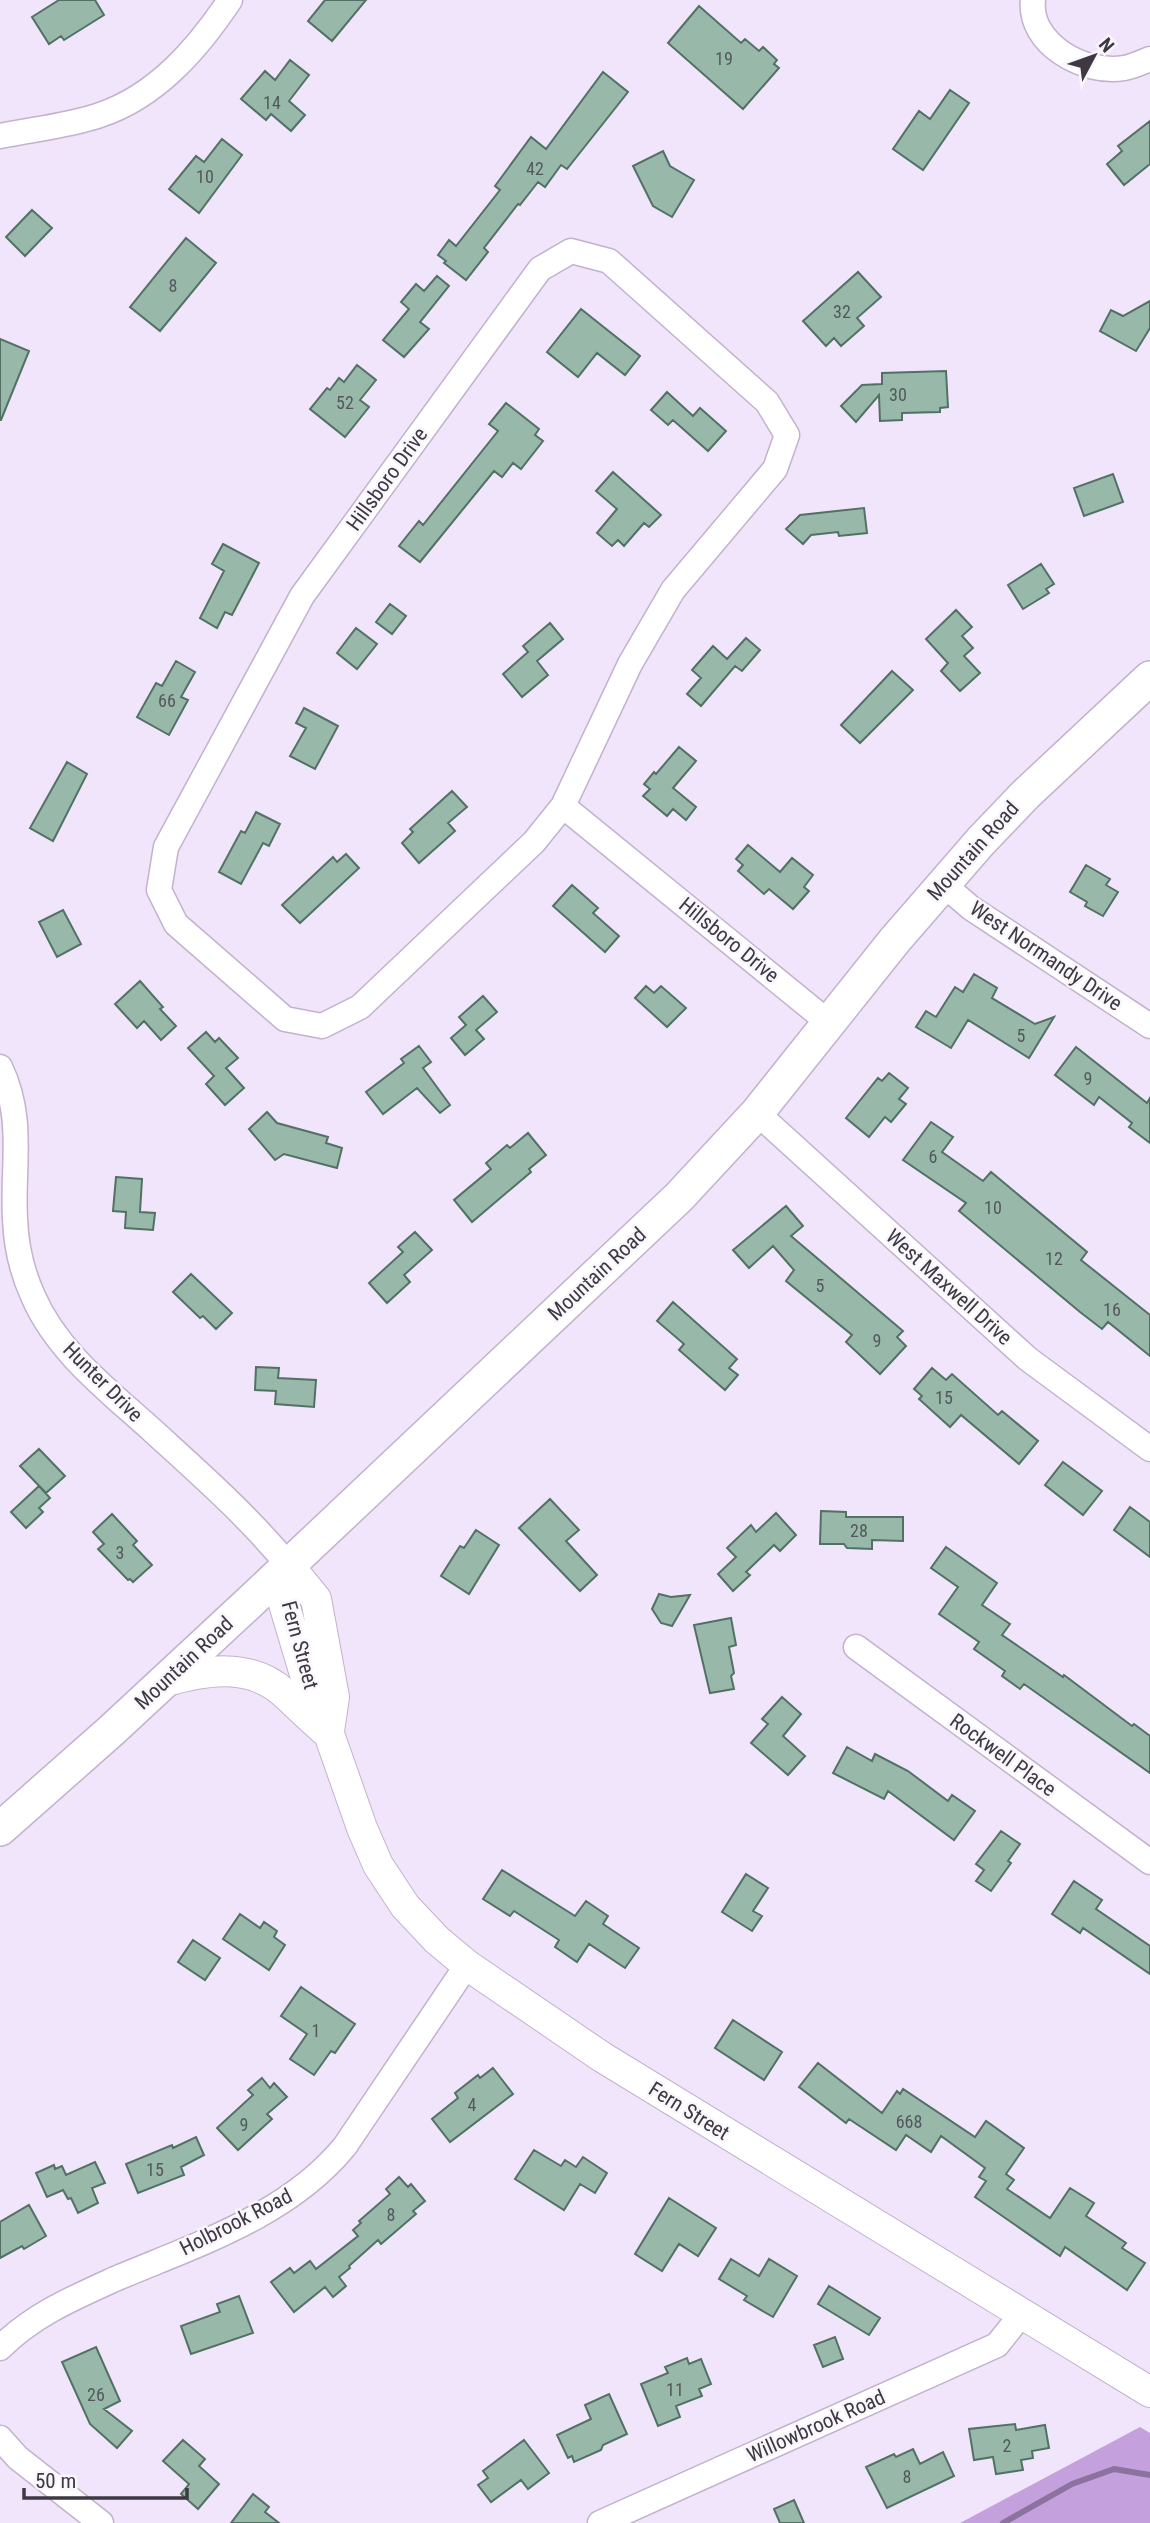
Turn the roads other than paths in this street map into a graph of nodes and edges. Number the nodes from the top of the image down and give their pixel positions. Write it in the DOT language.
graph roads {
  1 [pos="230,0"];
  2 [pos="1033,0"];
  3 [pos="1150,59"];
  4 [pos="0,136"];
  5 [pos="1150,678"];
  6 [pos="564,806"];
  7 [pos="943,884"];
  8 [pos="828,1022"];
  9 [pos="1150,1026"];
  10 [pos="0,1067"];
  11 [pos="757,1113"];
  12 [pos="1150,1449"];
  13 [pos="289,1566"];
  14 [pos="856,1647"];
  15 [pos="164,1682"];
  16 [pos="329,1734"];
  17 [pos="0,1829"];
  18 [pos="1150,1862"];
  19 [pos="467,1965"];
  20 [pos="1021,2315"];
  21 [pos="0,2348"];
  22 [pos="1147,2382"];
  23 [pos="0,2438"];
  24 [pos="102,2523"];
  25 [pos="600,2523"];
  1 -- 4 [label="street"];
  2 -- 3 [label="street"];
  5 -- 7 [label="main road, Mountain Road"];
  6 -- 6 [label="street, Hillsboro Drive"];
  6 -- 8 [label="street, Hillsboro Drive"];
  7 -- 8 [label="main road, Mountain Road"];
  7 -- 9 [label="street, West Normandy Drive"];
  8 -- 11 [label="main road, Mountain Road"];
  10 -- 13 [label="street, Hunter Drive"];
  11 -- 12 [label="street, West Maxwell Drive"];
  11 -- 13 [label="main road, Mountain Road"];
  13 -- 15 [label="main road, Mountain Road"];
  13 -- 16 [label="street, Fern Street"];
  14 -- 18 [label="street, Rockwell Place"];
  15 -- 16 [label="street"];
  15 -- 17 [label="main road, Mountain Road"];
  16 -- 19 [label="street, Fern Street"];
  19 -- 20 [label="street, Fern Street"];
  19 -- 21 [label="street, Holbrook Road"];
  20 -- 22 [label="street, Fern Street"];
  20 -- 25 [label="street, Willowbrook Road"];
  23 -- 24 [label="street"];
}
